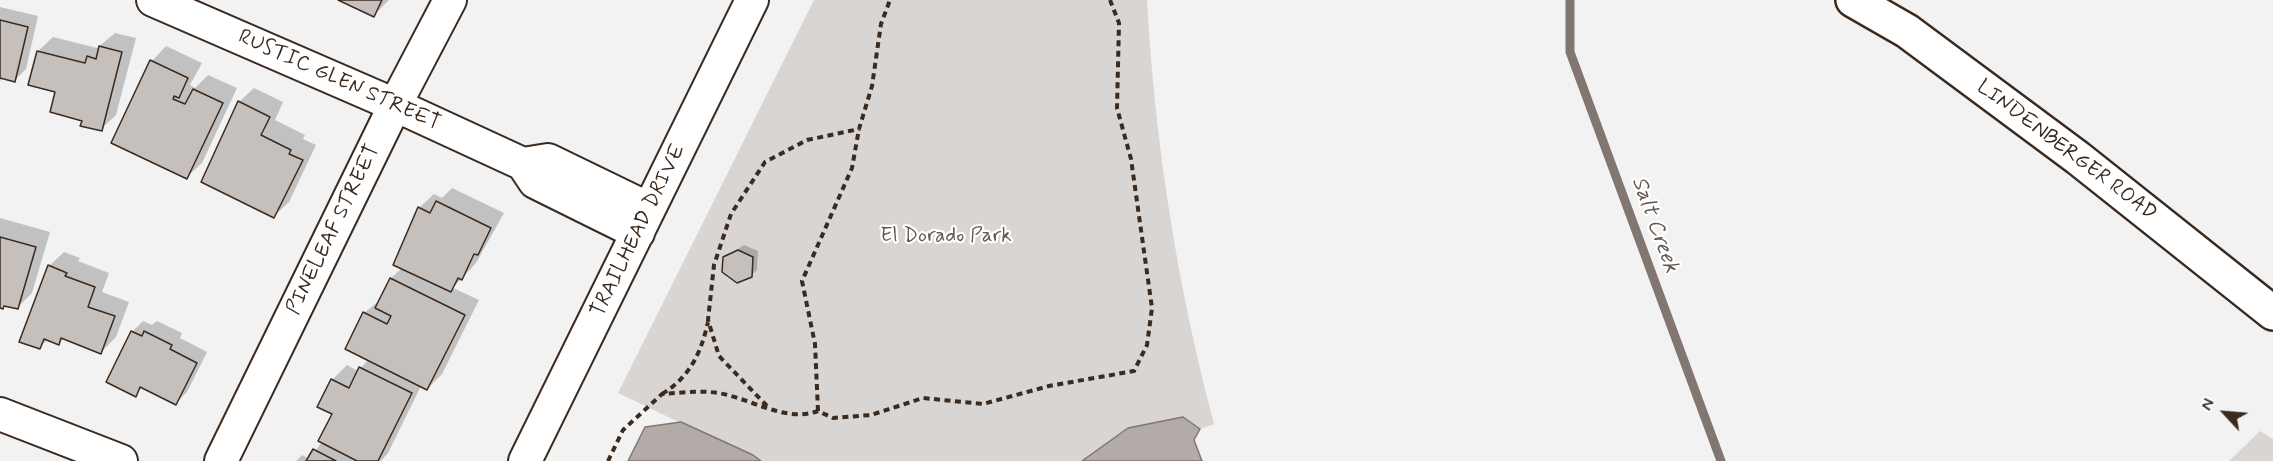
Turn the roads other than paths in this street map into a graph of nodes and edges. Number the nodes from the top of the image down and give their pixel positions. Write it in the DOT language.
graph roads {
  1 [pos="153,0"];
  2 [pos="450,0"];
  3 [pos="752,0"];
  4 [pos="1853,0"];
  5 [pos="395,105"];
  6 [pos="644,221"];
  7 [pos="2273,313"];
  8 [pos="0,414"];
  9 [pos="121,461"];
  10 [pos="221,461"];
  11 [pos="525,461"];
  1 -- 5 [label="street, RUSTIC GLEN STREET"];
  2 -- 5 [label="street, PINELEAF STREET"];
  3 -- 6 [label="street, TRAILHEAD DRIVE"];
  4 -- 7 [label="street, LINDENBERGER ROAD"];
  5 -- 6 [label="street, RUSTIC GLEN STREET"];
  5 -- 10 [label="street, PINELEAF STREET"];
  6 -- 11 [label="street, TRAILHEAD DRIVE"];
  8 -- 9 [label="street"];
}
